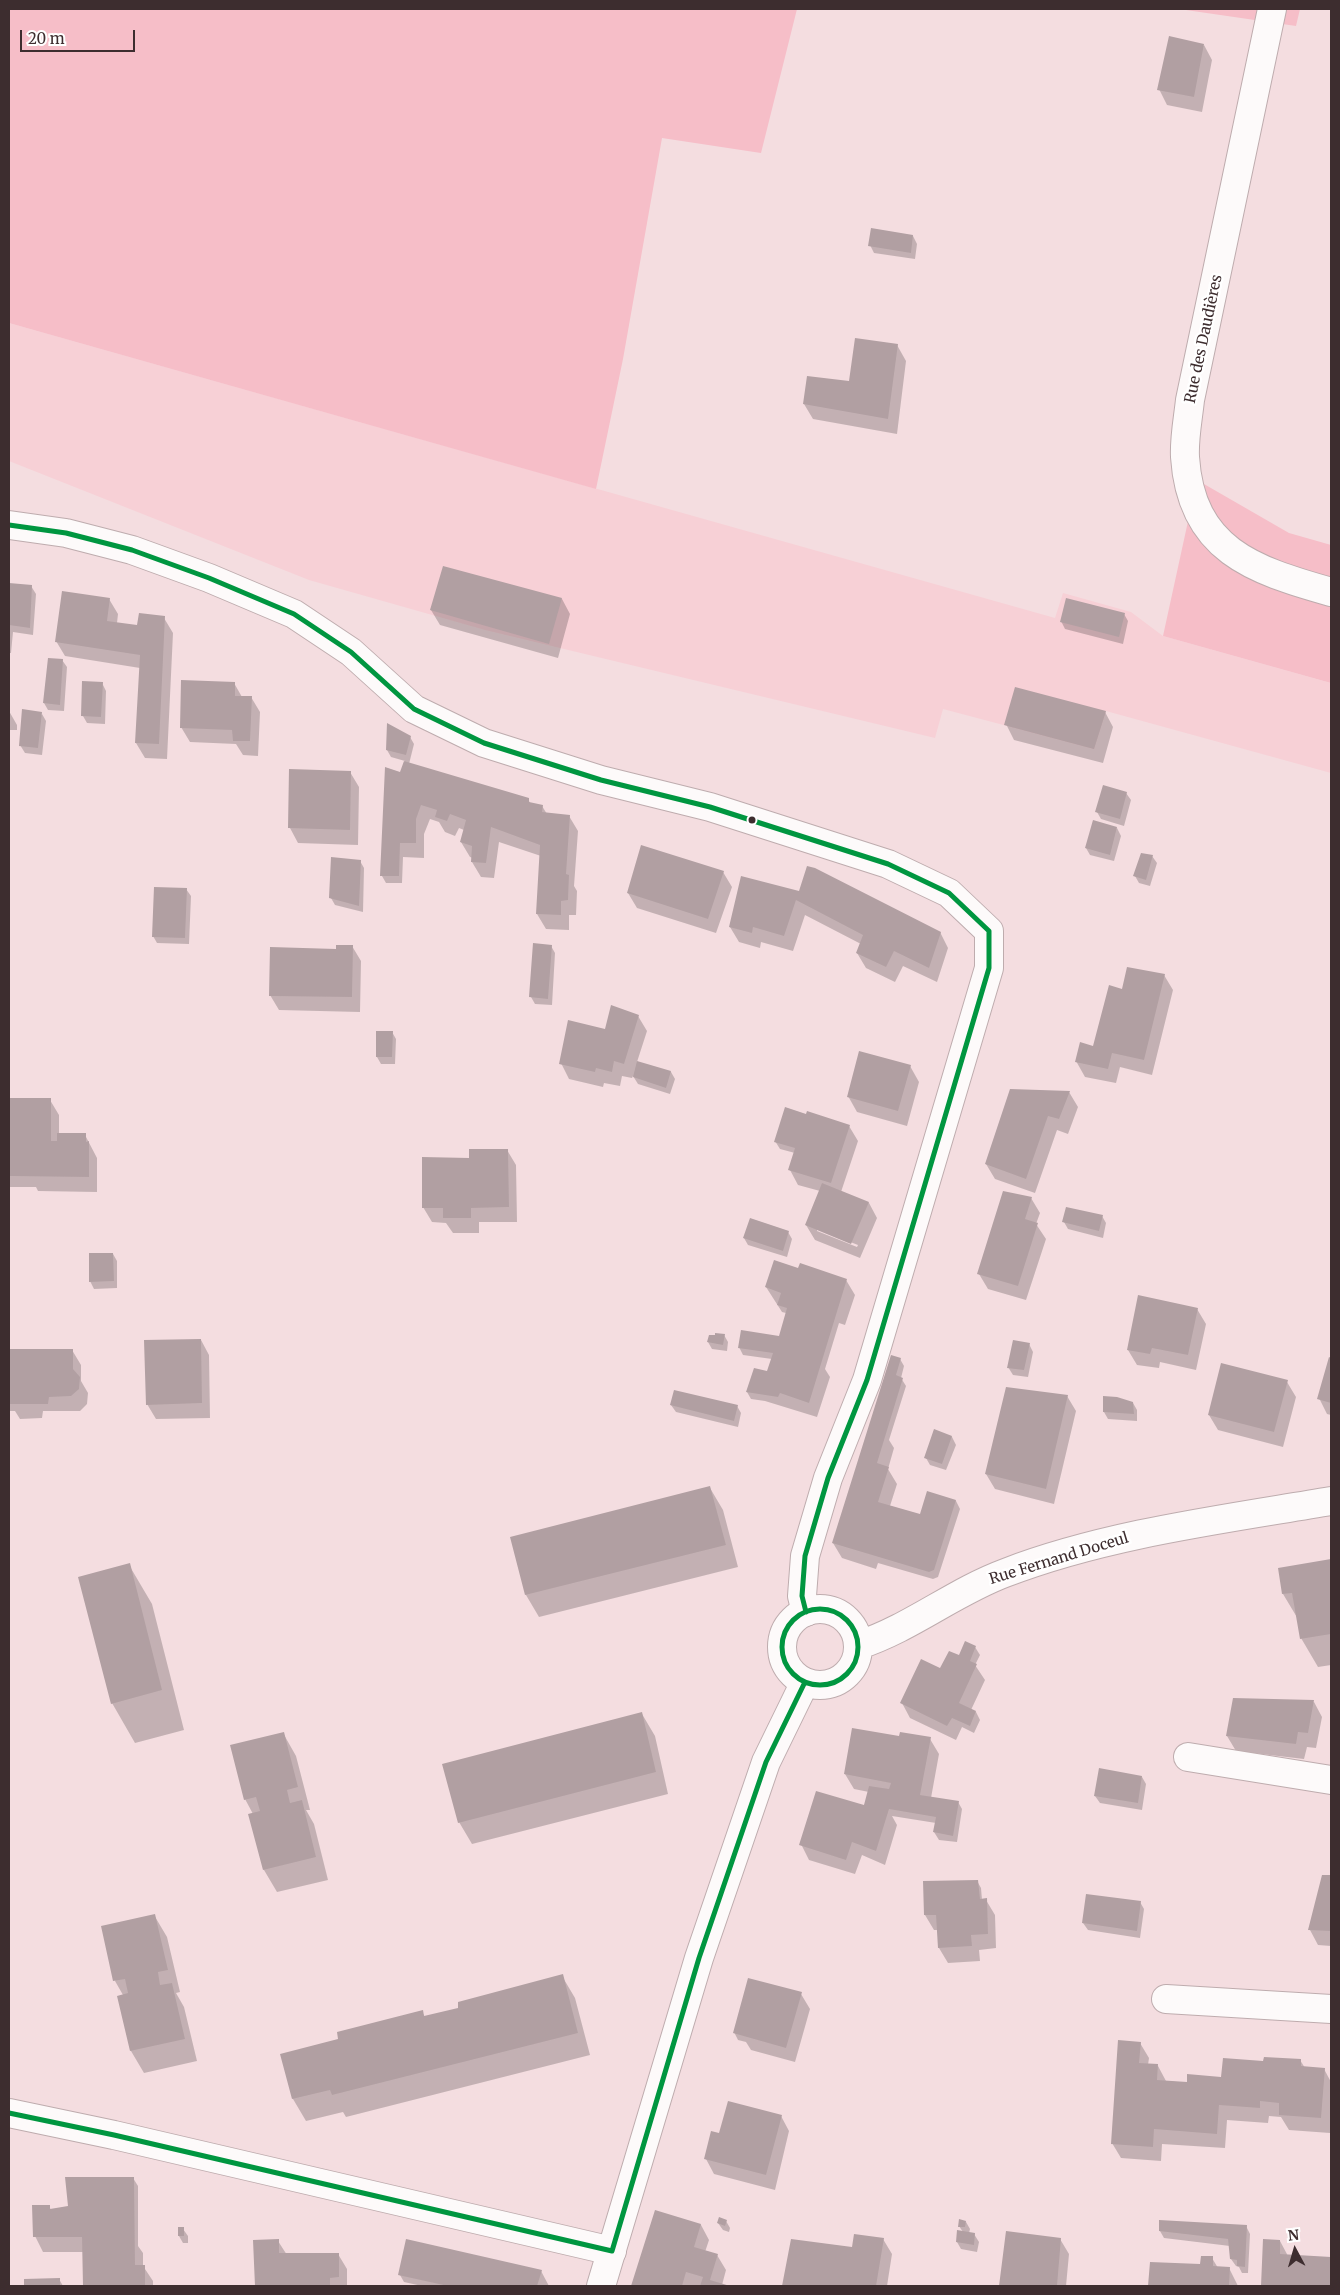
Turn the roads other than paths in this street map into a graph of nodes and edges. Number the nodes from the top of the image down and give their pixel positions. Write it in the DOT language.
graph roads {
  1 [pos="1272,9"];
  2 [pos="9,525"];
  3 [pos="1331,592"];
  4 [pos="1331,1501"];
  5 [pos="806,1612"];
  6 [pos="859,1644"];
  7 [pos="804,1682"];
  8 [pos="1188,1757"];
  9 [pos="1331,1780"];
  10 [pos="1166,1999"];
  11 [pos="1331,2009"];
  12 [pos="9,2113"];
  13 [pos="612,2251"];
  14 [pos="601,2286"];
  1 -- 3 [label="street, Rue des Daudières"];
  2 -- 5 [label="street"];
  4 -- 6 [label="street, Rue Fernand Doceul"];
  5 -- 6 [label="street"];
  5 -- 7 [label="street"];
  6 -- 7 [label="street"];
  7 -- 13 [label="street"];
  8 -- 9 [label="street"];
  10 -- 11 [label="street"];
  12 -- 13 [label="street"];
  13 -- 14 [label="street"];
}
